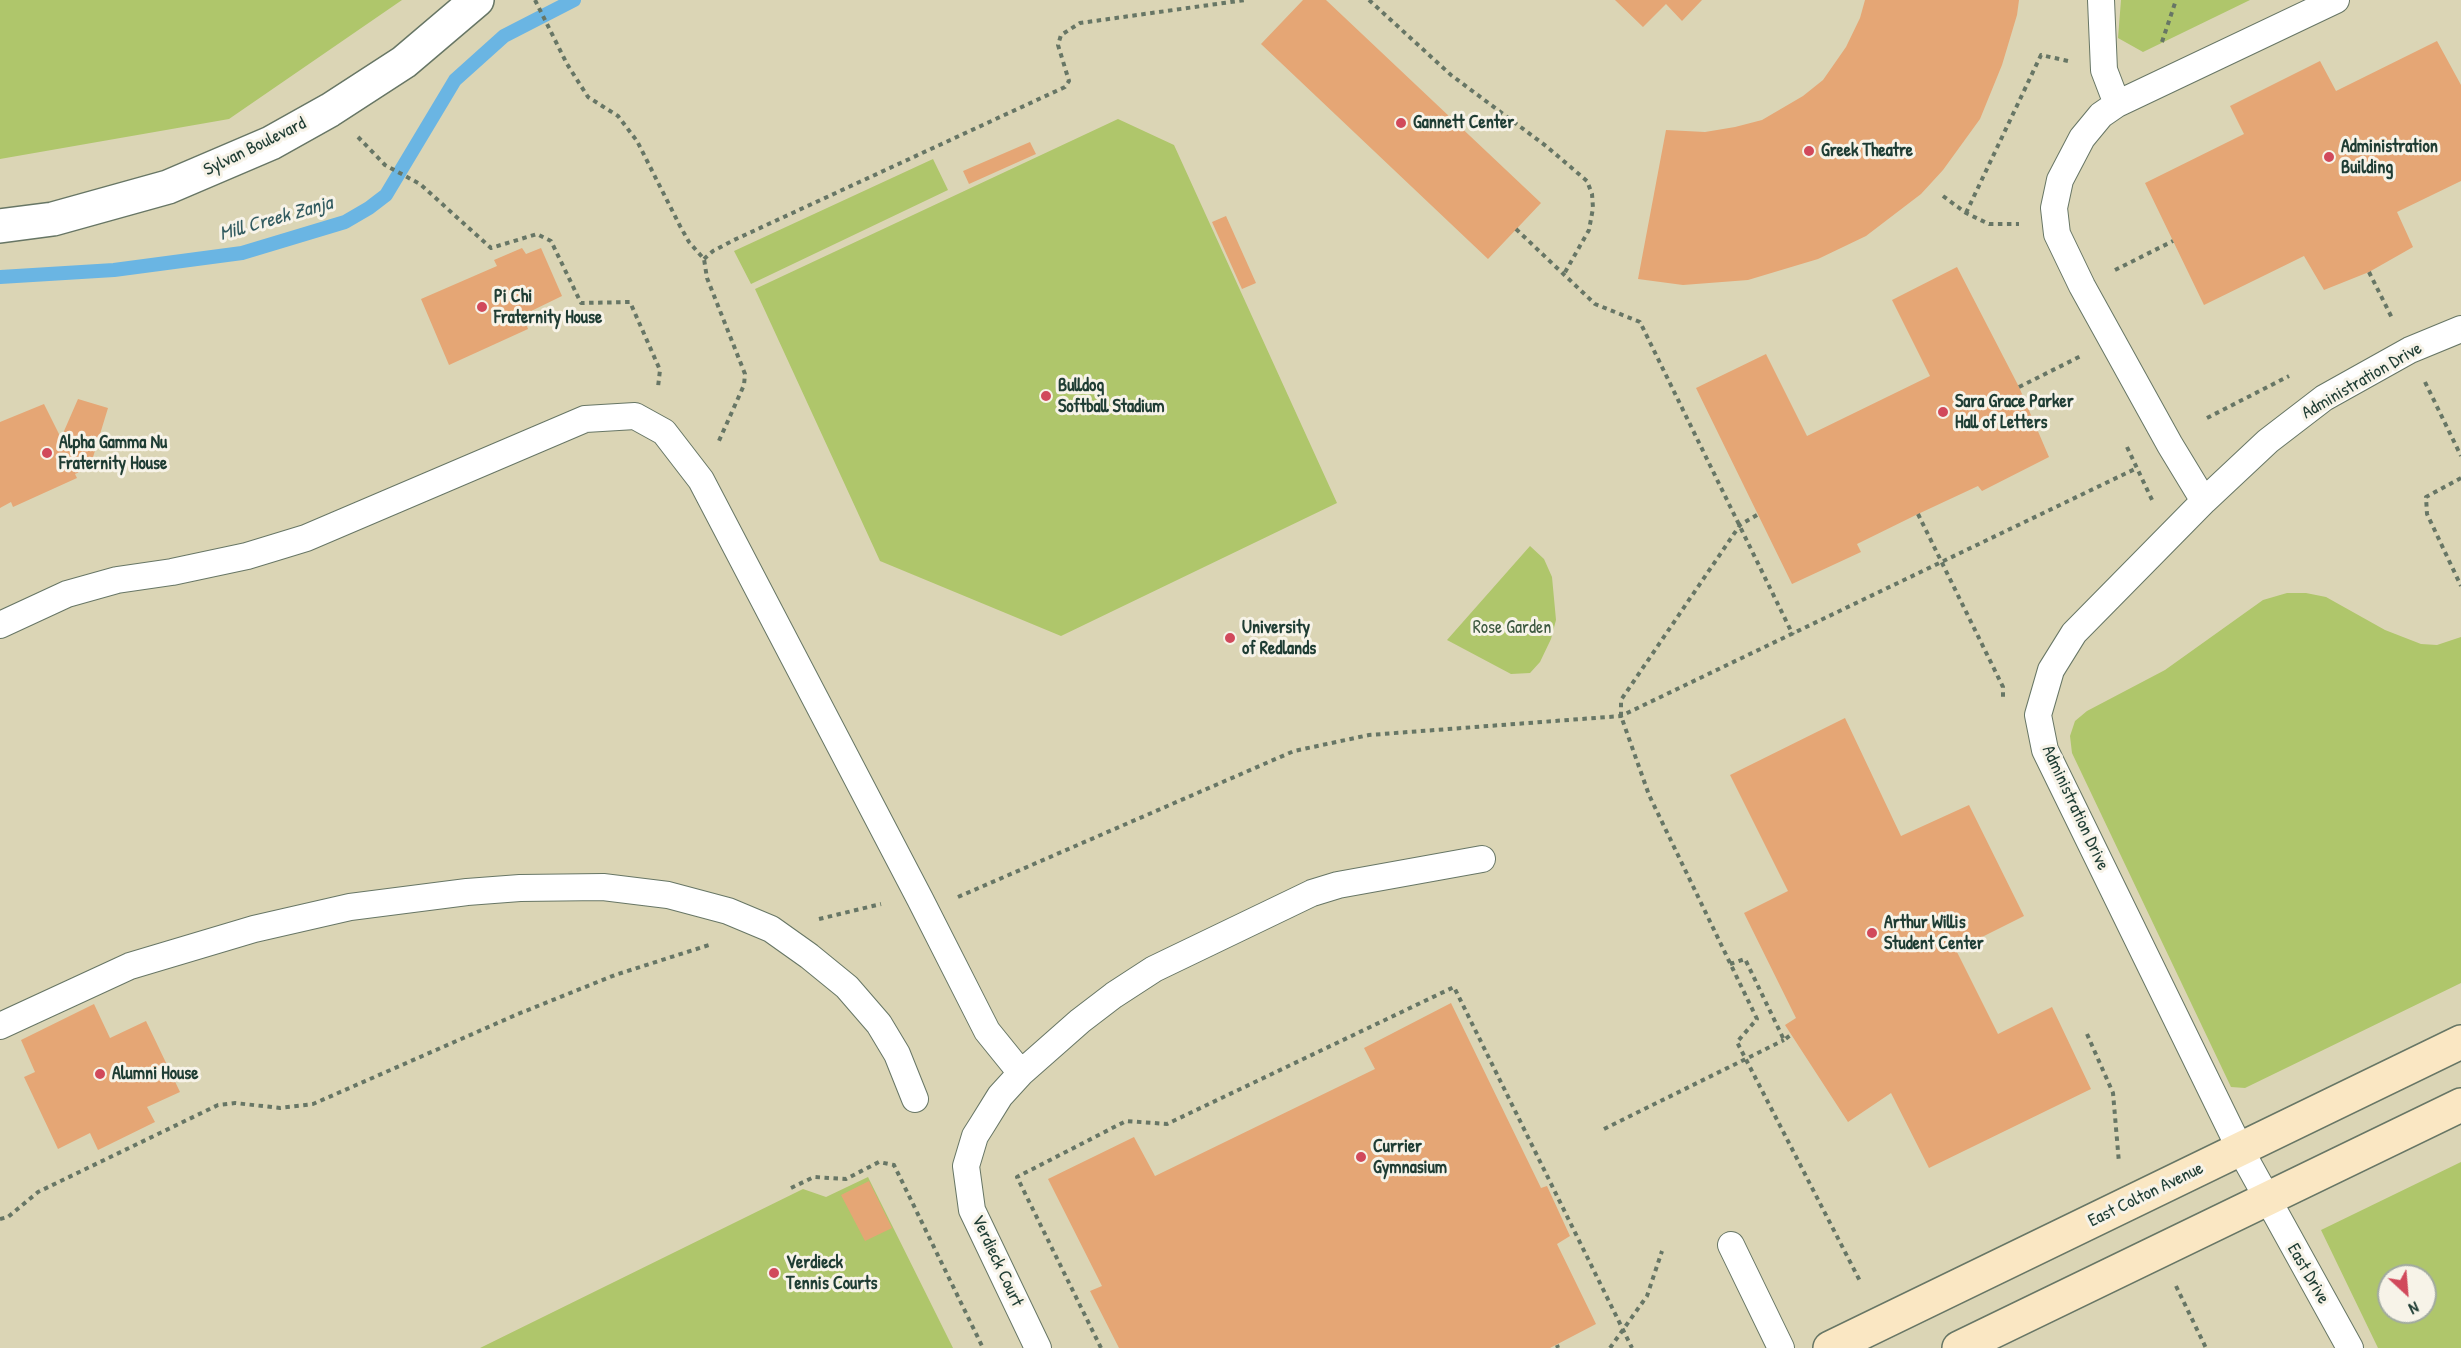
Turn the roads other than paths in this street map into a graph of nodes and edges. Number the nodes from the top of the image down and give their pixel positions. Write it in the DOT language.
graph roads {
  1 [pos="477,0"];
  2 [pos="2101,0"];
  3 [pos="2336,0"];
  4 [pos="2117,104"];
  5 [pos="0,226"];
  6 [pos="2461,329"];
  7 [pos="2204,501"];
  8 [pos="0,625"];
  9 [pos="1482,859"];
  10 [pos="0,1026"];
  11 [pos="2461,1042"];
  12 [pos="1021,1073"];
  13 [pos="915,1099"];
  14 [pos="2461,1105"];
  15 [pos="2240,1149"];
  16 [pos="2267,1198"];
  17 [pos="1731,1245"];
  18 [pos="1038,1348"];
  19 [pos="1781,1348"];
  20 [pos="1830,1348"];
  21 [pos="1959,1348"];
  22 [pos="2350,1348"];
  1 -- 5 [label="street, Sylvan Boulevard"];
  2 -- 4 [label="lane"];
  3 -- 4 [label="lane"];
  4 -- 7 [label="lane"];
  6 -- 7 [label="lane, Administration Drive"];
  7 -- 15 [label="lane, Administration Drive"];
  8 -- 12 [label="lane"];
  9 -- 12 [label="lane, Verdieck Court"];
  10 -- 13 [label="lane"];
  11 -- 15 [label="street, East Colton Avenue"];
  12 -- 18 [label="lane, Verdieck Court"];
  14 -- 16 [label="street"];
  15 -- 16 [label="lane, Administration Drive"];
  15 -- 20 [label="street, East Colton Avenue"];
  16 -- 21 [label="street"];
  16 -- 22 [label="lane, East Drive"];
  17 -- 19 [label="lane"];
}
